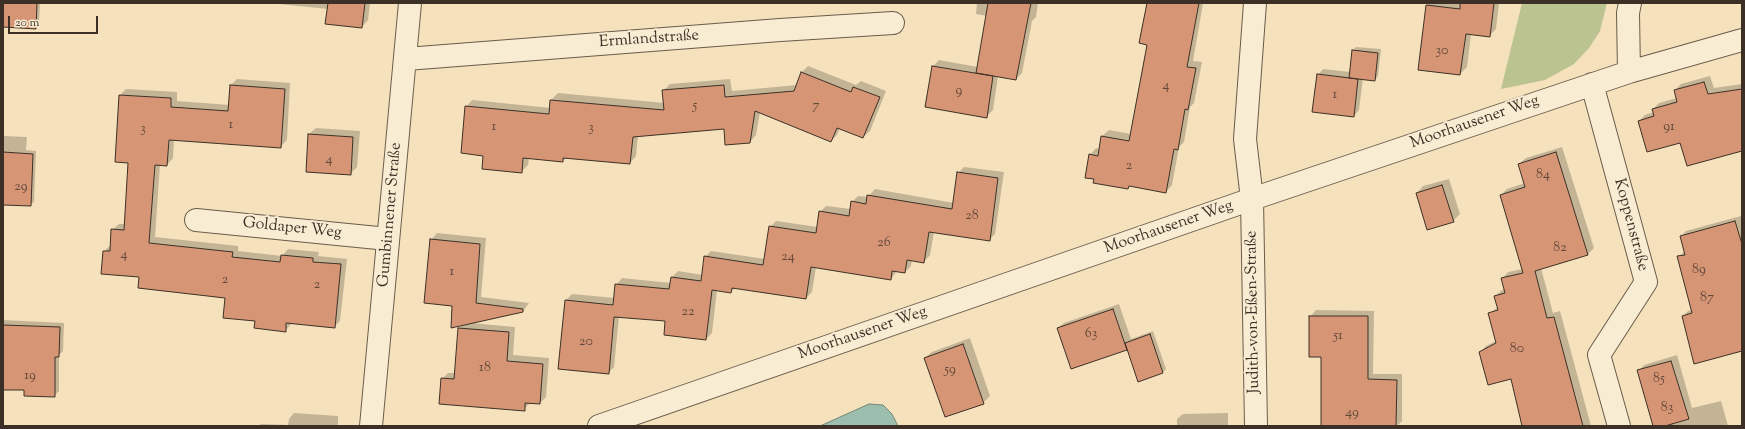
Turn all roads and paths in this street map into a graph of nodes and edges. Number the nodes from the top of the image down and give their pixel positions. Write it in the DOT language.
graph roads {
  1 [pos="410,3"];
  2 [pos="1255,3"];
  3 [pos="1630,3"];
  4 [pos="893,23"];
  5 [pos="1742,40"];
  6 [pos="406,59"];
  7 [pos="1629,72"];
  8 [pos="1592,84"];
  9 [pos="1252,199"];
  10 [pos="196,220"];
  11 [pos="388,239"];
  12 [pos="371,426"];
  13 [pos="599,426"];
  14 [pos="1256,426"];
  15 [pos="1619,426"];
  1 -- 6 [label="street, Gumbinnener Straße"];
  2 -- 9 [label="street, Judith-von-Eßen-Straße"];
  3 -- 7 [label="street"];
  4 -- 6 [label="street, Ermlandstraße"];
  5 -- 7 [label="street, Moorhausener Weg"];
  6 -- 11 [label="street, Gumbinnener Straße"];
  7 -- 8 [label="street, Moorhausener Weg"];
  8 -- 9 [label="street, Moorhausener Weg"];
  8 -- 15 [label="street, Koppenstraße"];
  9 -- 13 [label="street, Moorhausener Weg"];
  9 -- 14 [label="street, Judith-von-Eßen-Straße"];
  10 -- 11 [label="street, Goldaper Weg"];
  11 -- 12 [label="street, Gumbinnener Straße"];
}
